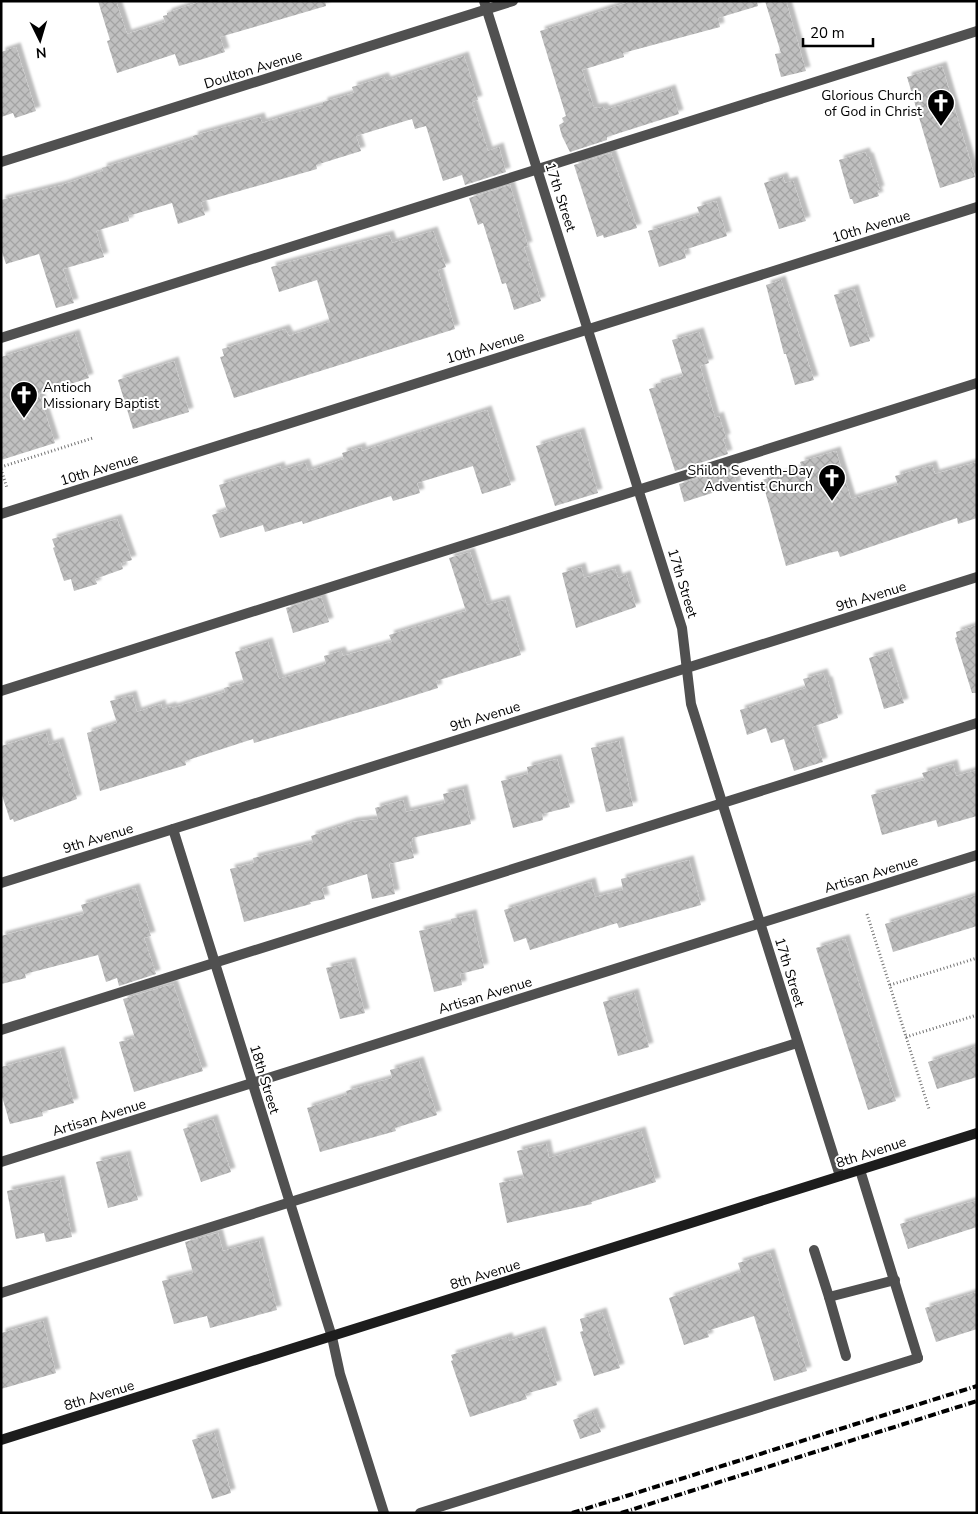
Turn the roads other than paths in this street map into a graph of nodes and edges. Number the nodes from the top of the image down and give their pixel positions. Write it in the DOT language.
graph roads {
  1 [pos="513,1"];
  2 [pos="485,5"];
  3 [pos="977,31"];
  4 [pos="1,162"];
  5 [pos="538,170"];
  6 [pos="977,207"];
  7 [pos="589,329"];
  8 [pos="1,338"];
  9 [pos="977,383"];
  10 [pos="639,490"];
  11 [pos="1,514"];
  12 [pos="977,577"];
  13 [pos="687,668"];
  14 [pos="1,691"];
  15 [pos="977,723"];
  16 [pos="723,803"];
  17 [pos="172,829"];
  18 [pos="977,855"];
  19 [pos="1,883"];
  20 [pos="761,923"];
  21 [pos="214,963"];
  22 [pos="1,1030"];
  23 [pos="797,1043"];
  24 [pos="252,1083"];
  25 [pos="977,1133"];
  26 [pos="1,1162"];
  27 [pos="860,1170"];
  28 [pos="840,1176"];
  29 [pos="289,1202"];
  30 [pos="814,1250"];
  31 [pos="895,1280"];
  32 [pos="1,1293"];
  33 [pos="829,1297"];
  34 [pos="332,1337"];
  35 [pos="846,1356"];
  36 [pos="1,1440"];
  37 [pos="384,1513"];
  38 [pos="420,1513"];
  1 -- 2 [label="street, Doulton Avenue"];
  2 -- 4 [label="street, Doulton Avenue"];
  2 -- 5 [label="street, 17th Street"];
  3 -- 5 [label="street"];
  5 -- 7 [label="street, 17th Street"];
  5 -- 8 [label="street"];
  6 -- 7 [label="street, 10th Avenue"];
  7 -- 10 [label="street, 17th Street"];
  7 -- 11 [label="street, 10th Avenue"];
  9 -- 10 [label="street"];
  10 -- 13 [label="street, 17th Street"];
  10 -- 14 [label="street"];
  12 -- 13 [label="street, 9th Avenue"];
  13 -- 16 [label="street, 17th Street"];
  13 -- 17 [label="street, 9th Avenue"];
  15 -- 16 [label="street"];
  16 -- 20 [label="street, 17th Street"];
  16 -- 21 [label="street"];
  17 -- 19 [label="street, 9th Avenue"];
  17 -- 21 [label="street, 18th Street"];
  18 -- 20 [label="street, Artisan Avenue"];
  20 -- 23 [label="street, 17th Street"];
  20 -- 24 [label="street, Artisan Avenue"];
  21 -- 22 [label="street"];
  21 -- 24 [label="street, 18th Street"];
  23 -- 28 [label="street, 17th Street"];
  23 -- 29 [label="street"];
  24 -- 26 [label="street, Artisan Avenue"];
  24 -- 29 [label="street, 18th Street"];
  25 -- 27 [label="main road, 8th Avenue"];
  27 -- 28 [label="main road, 8th Avenue"];
  27 -- 31 [label="street"];
  28 -- 34 [label="main road, 8th Avenue"];
  29 -- 32 [label="street"];
  29 -- 34 [label="street, 18th Street"];
  30 -- 33 [label="street"];
  31 -- 33 [label="street"];
  31 -- 38 [label="street"];
  33 -- 35 [label="street"];
  34 -- 36 [label="main road, 8th Avenue"];
  34 -- 37 [label="street, 18th Street"];
}
